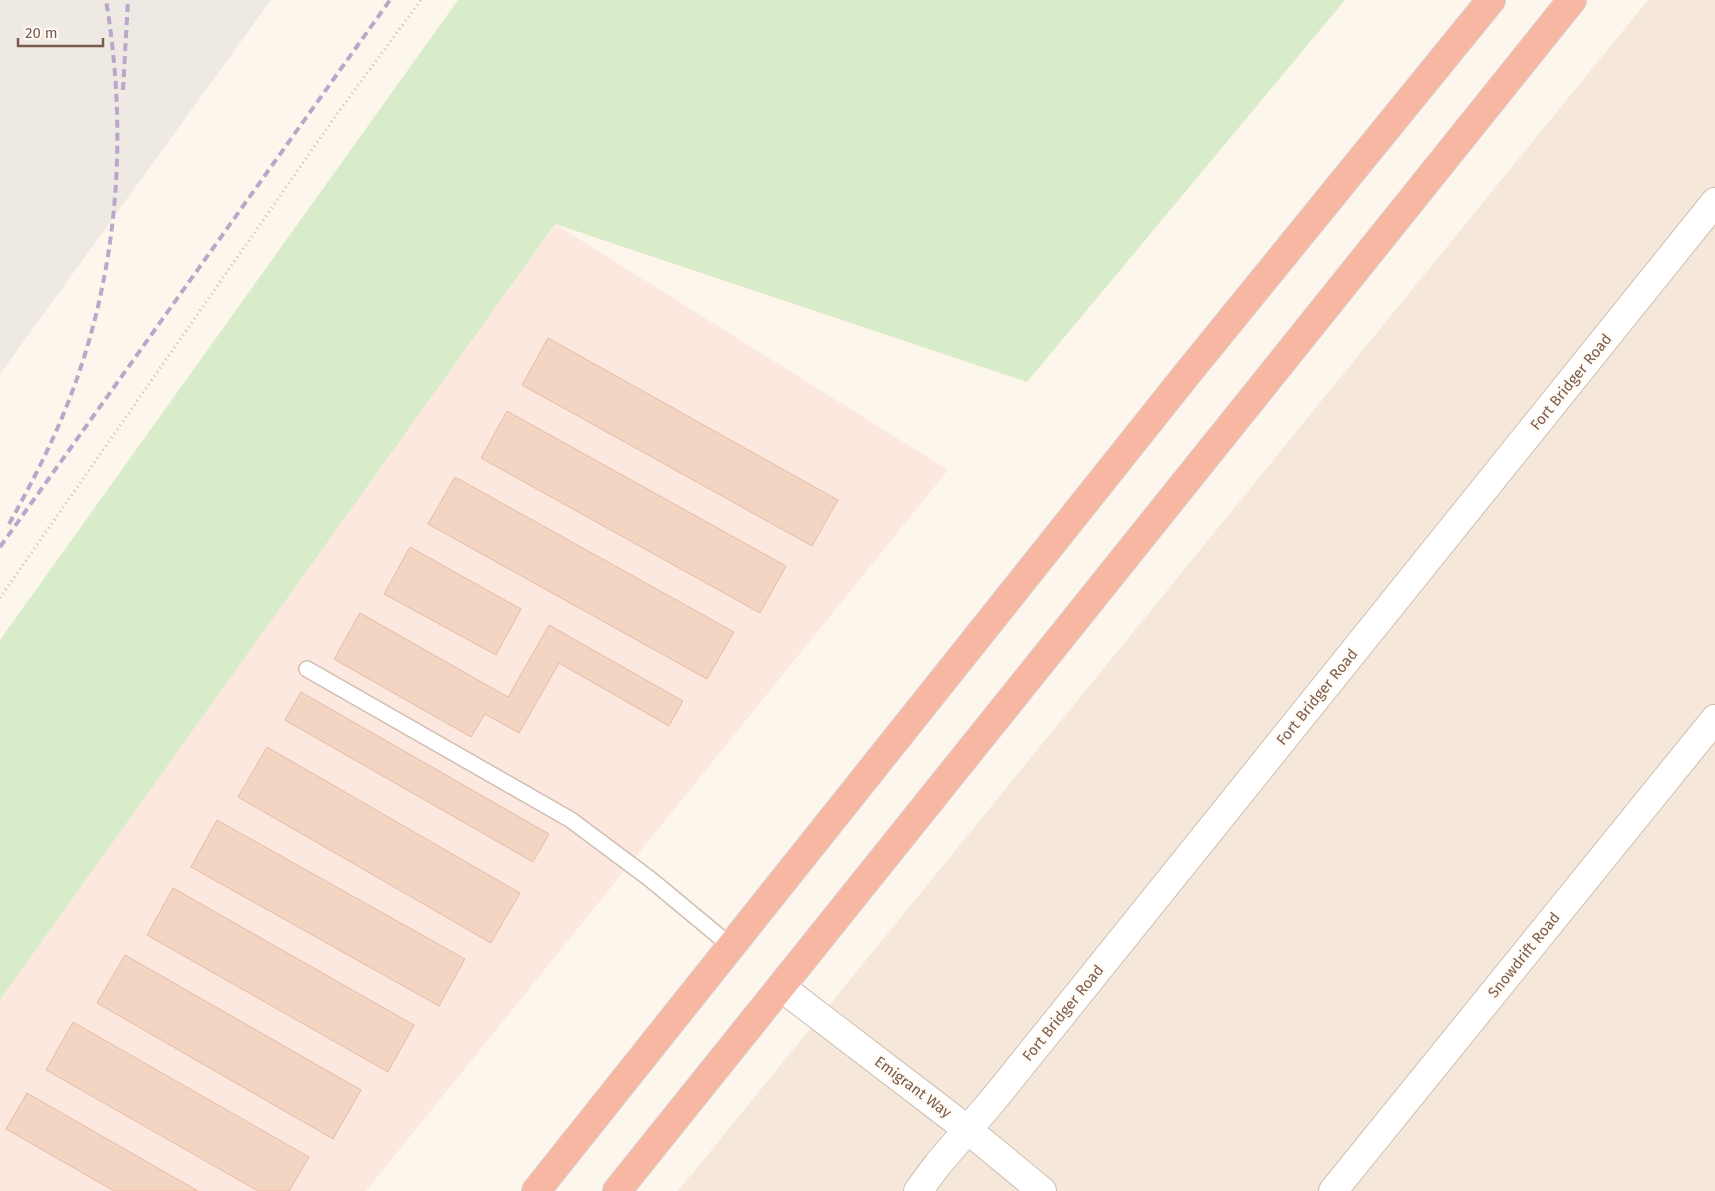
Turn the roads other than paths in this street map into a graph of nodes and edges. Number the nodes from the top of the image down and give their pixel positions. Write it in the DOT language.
graph roads {
  1 [pos="1491,0"];
  2 [pos="1572,0"];
  3 [pos="1715,202"];
  4 [pos="307,669"];
  5 [pos="1715,719"];
  6 [pos="732,947"];
  7 [pos="781,986"];
  8 [pos="968,1130"];
  9 [pos="536,1191"];
  10 [pos="617,1191"];
  11 [pos="918,1191"];
  12 [pos="1042,1191"];
  13 [pos="1333,1191"];
  1 -- 6 [label="highway"];
  2 -- 7 [label="highway"];
  3 -- 8 [label="street, Fort Bridger Road"];
  4 -- 6 [label="lane"];
  5 -- 13 [label="street, Snowdrift Road"];
  6 -- 9 [label="highway"];
  7 -- 8 [label="street, Emigrant Way"];
  7 -- 10 [label="highway"];
  8 -- 11 [label="street, Fort Bridger Road"];
  8 -- 12 [label="street, Emigrant Way"];
}
